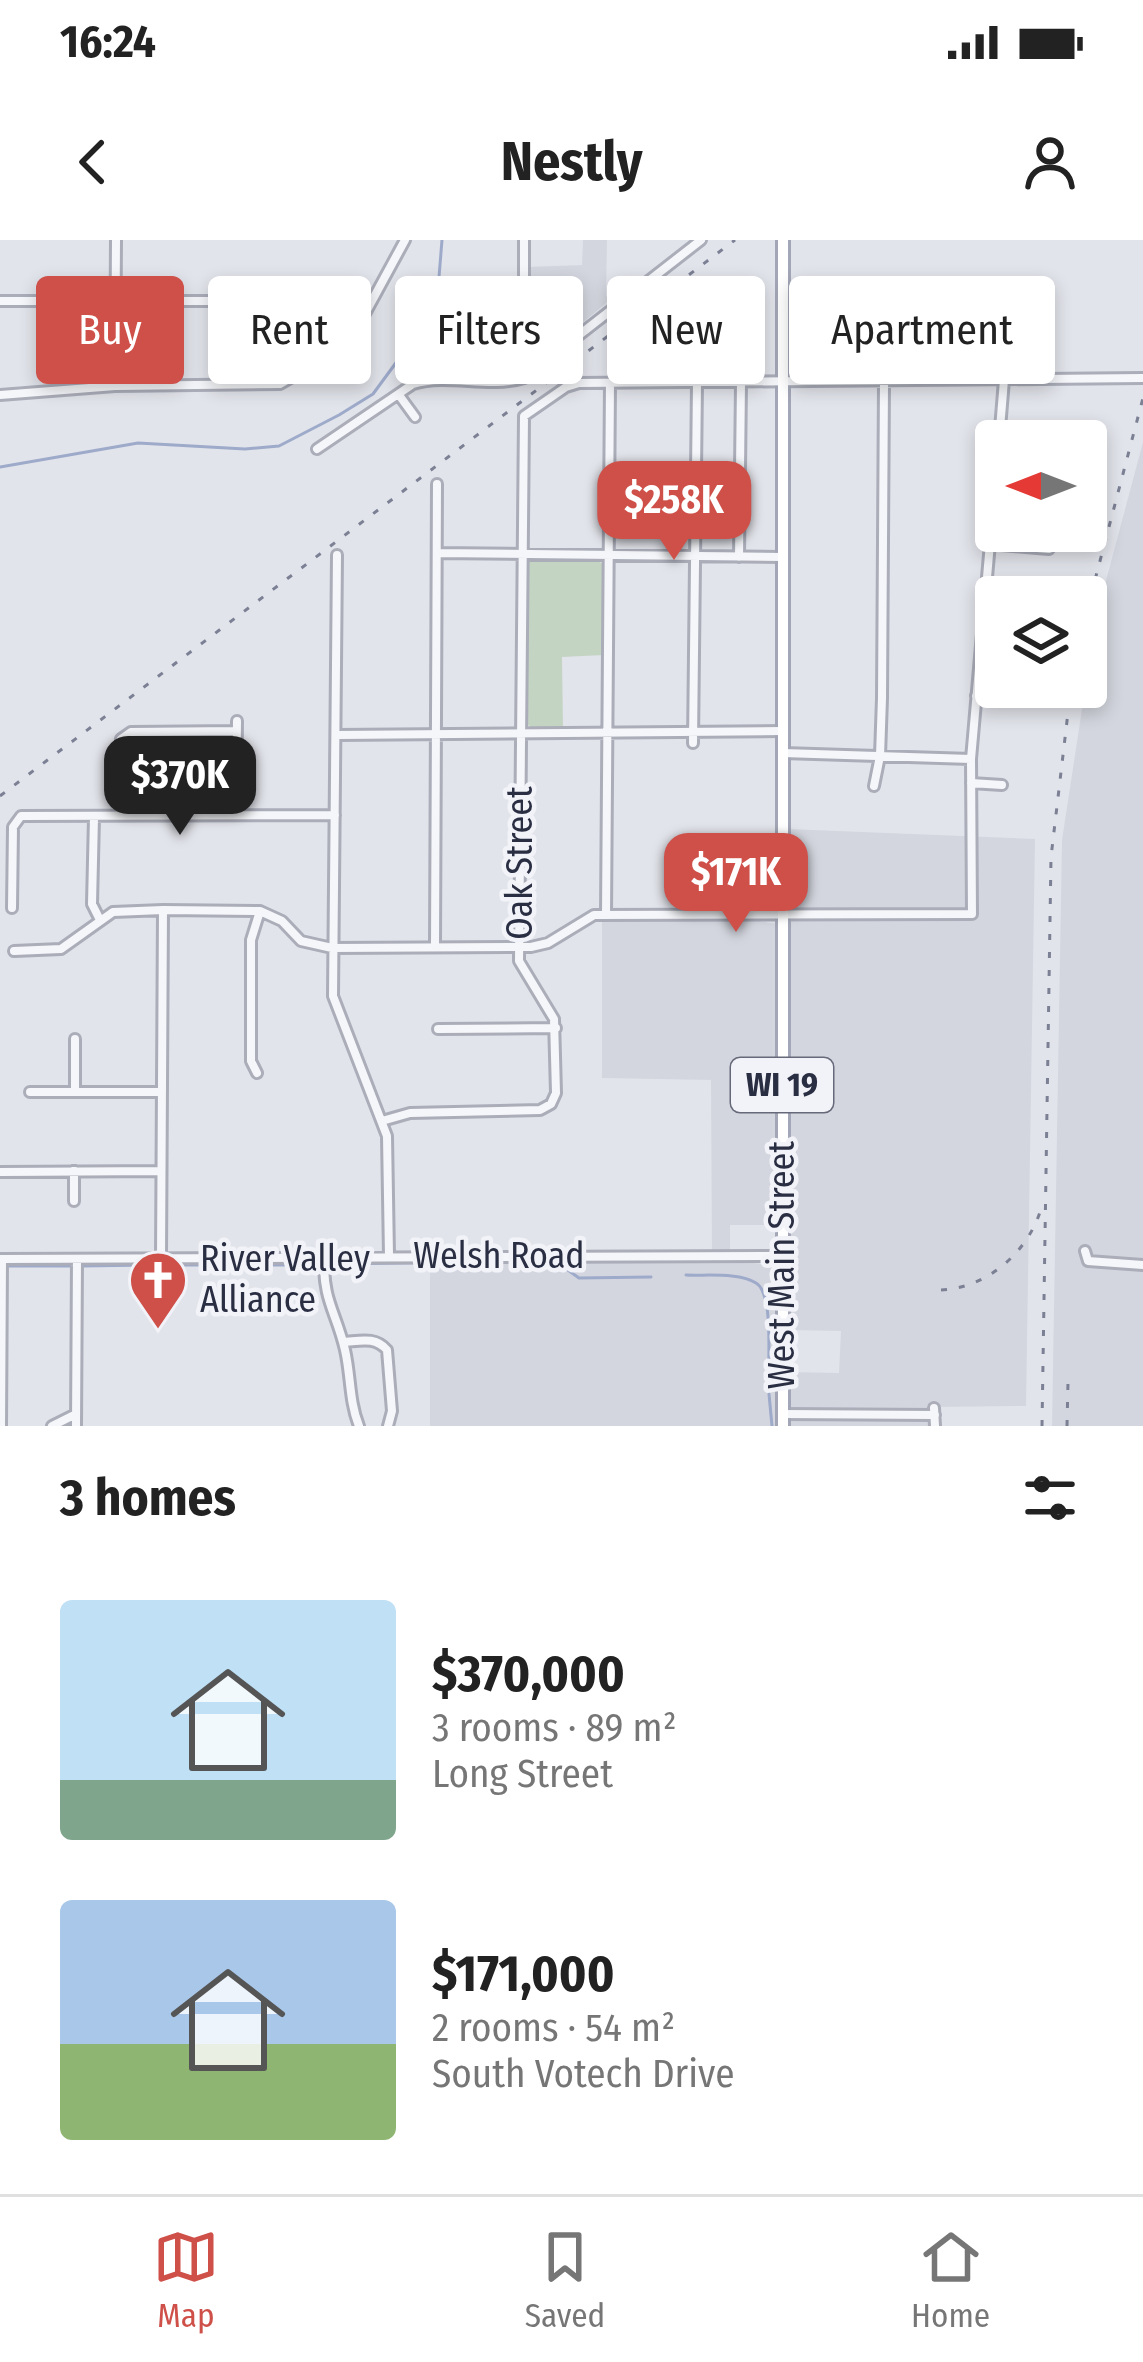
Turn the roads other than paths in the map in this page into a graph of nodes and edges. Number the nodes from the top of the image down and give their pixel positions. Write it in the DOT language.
graph roads {
  1 [pos="116,240"];
  2 [pos="405,240"];
  3 [pos="524,240"];
  4 [pos="701,240"];
  5 [pos="783,240"];
  6 [pos="116,276"];
  7 [pos="524,276"];
  8 [pos="36,300"];
  9 [pos="0,301"];
  10 [pos="371,305"];
  11 [pos="583,332"];
  12 [pos="1143,378"];
  13 [pos="1055,379"];
  14 [pos="607,383"];
  15 [pos="277,384"];
  16 [pos="413,384"];
  17 [pos="610,384"];
  18 [pos="697,384"];
  19 [pos="741,384"];
  20 [pos="765,384"];
  21 [pos="782,384"];
  22 [pos="789,384"];
  23 [pos="884,384"];
  24 [pos="1004,384"];
  25 [pos="115,386"];
  26 [pos="399,394"];
  27 [pos="0,395"];
  28 [pos="415,417"];
  29 [pos="1001,420"];
  30 [pos="317,449"];
  31 [pos="437,484"];
  32 [pos="437,554"];
  33 [pos="520,554"];
  34 [pos="338,555"];
  35 [pos="608,555"];
  36 [pos="696,556"];
  37 [pos="739,556"];
  38 [pos="782,557"];
  39 [pos="975,708"];
  40 [pos="782,730"];
  41 [pos="521,733"];
  42 [pos="608,733"];
  43 [pos="435,734"];
  44 [pos="337,735"];
  45 [pos="693,737"];
  46 [pos="121,739"];
  47 [pos="781,753"];
  48 [pos="880,756"];
  49 [pos="971,759"];
  50 [pos="971,782"];
  51 [pos="1002,785"];
  52 [pos="874,786"];
  53 [pos="236,815"];
  54 [pos="335,815"];
  55 [pos="94,817"];
  56 [pos="12,908"];
  57 [pos="163,910"];
  58 [pos="260,911"];
  59 [pos="781,913"];
  60 [pos="606,915"];
  61 [pos="99,918"];
  62 [pos="519,946"];
  63 [pos="434,947"];
  64 [pos="332,948"];
  65 [pos="14,951"];
  66 [pos="556,1028"];
  67 [pos="438,1029"];
  68 [pos="75,1039"];
  69 [pos="257,1072"];
  70 [pos="30,1092"];
  71 [pos="75,1092"];
  72 [pos="162,1092"];
  73 [pos="382,1120"];
  74 [pos="161,1171"];
  75 [pos="0,1172"];
  76 [pos="74,1172"];
  77 [pos="74,1201"];
  78 [pos="1085,1250"];
  79 [pos="389,1256"];
  80 [pos="782,1256"];
  81 [pos="324,1257"];
  82 [pos="161,1258"];
  83 [pos="1,1259"];
  84 [pos="77,1259"];
  85 [pos="1143,1265"];
  86 [pos="343,1342"];
  87 [pos="76,1414"];
  88 [pos="935,1416"];
  89 [pos="783,1420"];
  90 [pos="1,1426"];
  91 [pos="52,1426"];
  92 [pos="76,1426"];
  93 [pos="359,1426"];
  94 [pos="388,1426"];
  1 -- 6 [label="street"];
  2 -- 10 [label="street"];
  3 -- 7 [label="street"];
  4 -- 11 [label="street"];
  5 -- 21 [label="main road, West Main Street / WI 19"];
  8 -- 9 [label="street"];
  12 -- 13 [label="street"];
  14 -- 33 [label="street, Oak Street"];
  15 -- 25 [label="street"];
  16 -- 26 [label="street"];
  17 -- 35 [label="street"];
  18 -- 36 [label="street"];
  19 -- 37 [label="street"];
  20 -- 21 [label="street"];
  21 -- 22 [label="street"];
  21 -- 38 [label="main road, West Main Street / WI 19"];
  23 -- 48 [label="street"];
  24 -- 29 [label="street"];
  25 -- 27 [label="street"];
  26 -- 28 [label="street"];
  26 -- 30 [label="street"];
  31 -- 32 [label="street"];
  32 -- 33 [label="street"];
  32 -- 43 [label="street"];
  33 -- 35 [label="street"];
  33 -- 41 [label="street, Oak Street"];
  34 -- 44 [label="street"];
  35 -- 36 [label="street"];
  35 -- 42 [label="street"];
  36 -- 37 [label="street"];
  36 -- 45 [label="street"];
  37 -- 38 [label="street"];
  38 -- 40 [label="main road, West Main Street / WI 19"];
  39 -- 49 [label="street"];
  40 -- 45 [label="street"];
  40 -- 47 [label="main road, West Main Street / WI 19"];
  41 -- 42 [label="street"];
  41 -- 43 [label="street"];
  41 -- 62 [label="street, Oak Street"];
  42 -- 45 [label="street"];
  42 -- 60 [label="street"];
  43 -- 44 [label="street"];
  43 -- 63 [label="street"];
  44 -- 54 [label="street"];
  46 -- 53 [label="street"];
  47 -- 48 [label="street"];
  47 -- 59 [label="main road, West Main Street / WI 19"];
  48 -- 49 [label="street"];
  48 -- 52 [label="street"];
  49 -- 50 [label="street"];
  50 -- 51 [label="street"];
  50 -- 59 [label="street"];
  53 -- 54 [label="street"];
  53 -- 55 [label="street"];
  54 -- 64 [label="street"];
  55 -- 56 [label="street"];
  55 -- 61 [label="street"];
  57 -- 58 [label="street"];
  57 -- 61 [label="street"];
  57 -- 72 [label="street"];
  58 -- 64 [label="street"];
  58 -- 69 [label="street"];
  59 -- 60 [label="street"];
  59 -- 80 [label="main road, West Main Street / WI 19"];
  60 -- 62 [label="street"];
  61 -- 65 [label="street"];
  62 -- 63 [label="street"];
  62 -- 66 [label="street, Oak Street"];
  63 -- 64 [label="street"];
  64 -- 73 [label="street"];
  66 -- 67 [label="street"];
  66 -- 73 [label="street, Oak Street"];
  68 -- 71 [label="street"];
  70 -- 71 [label="street"];
  71 -- 72 [label="street"];
  72 -- 74 [label="street"];
  73 -- 79 [label="street"];
  74 -- 76 [label="street"];
  74 -- 82 [label="street"];
  75 -- 76 [label="street"];
  76 -- 77 [label="street"];
  78 -- 85 [label="street"];
  79 -- 80 [label="street, Welsh Road"];
  79 -- 81 [label="street, Welsh Road"];
  80 -- 89 [label="main road, West Main Street / WI 19"];
  81 -- 82 [label="street, Welsh Road"];
  81 -- 86 [label="street"];
  82 -- 84 [label="street, Welsh Road"];
  83 -- 84 [label="street, Welsh Road"];
  83 -- 90 [label="street"];
  84 -- 87 [label="street"];
  86 -- 93 [label="street"];
  86 -- 94 [label="street"];
  87 -- 91 [label="street"];
  87 -- 92 [label="street"];
  88 -- 89 [label="street"];
}
